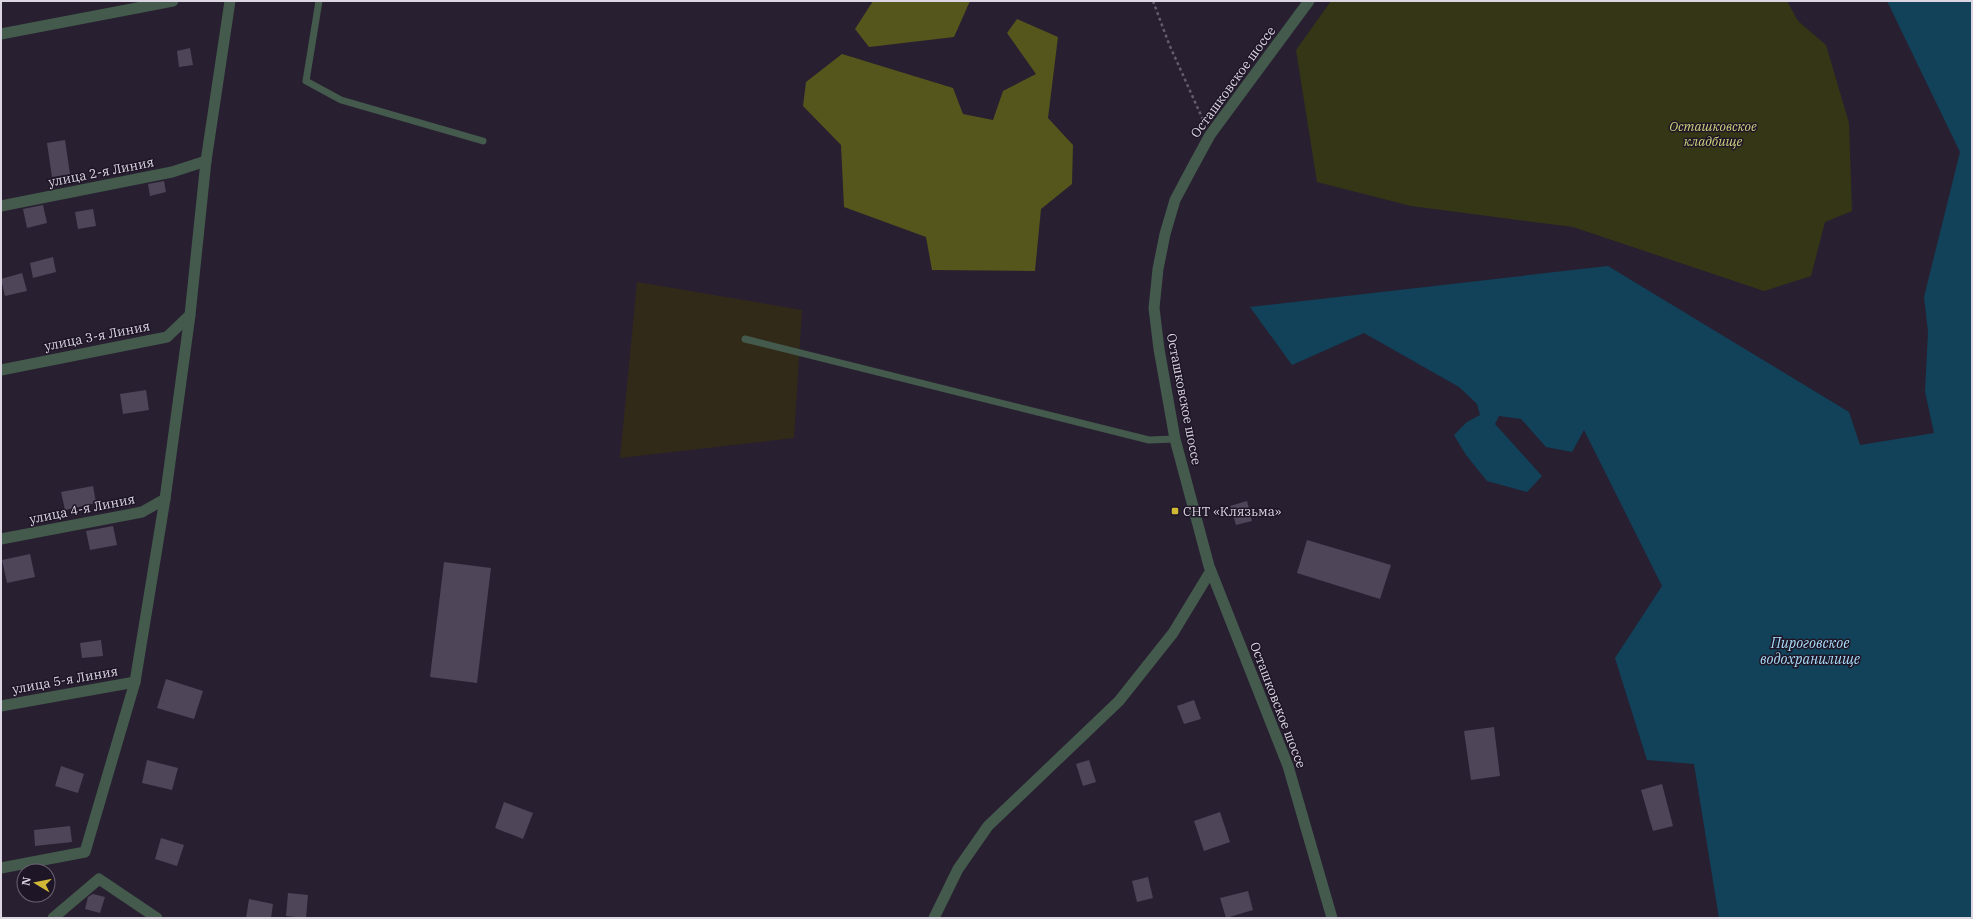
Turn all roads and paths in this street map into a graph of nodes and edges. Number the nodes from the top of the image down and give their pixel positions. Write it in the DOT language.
graph roads {
  1 [pos="173,1"];
  2 [pos="230,1"];
  3 [pos="320,1"];
  4 [pos="1153,1"];
  5 [pos="1309,1"];
  6 [pos="1,34"];
  7 [pos="1210,135"];
  8 [pos="483,141"];
  9 [pos="206,161"];
  10 [pos="1,206"];
  11 [pos="190,315"];
  12 [pos="745,339"];
  13 [pos="1,370"];
  14 [pos="1175,439"];
  15 [pos="165,499"];
  16 [pos="1,539"];
  17 [pos="1210,572"];
  18 [pos="135,682"];
  19 [pos="1,706"];
  20 [pos="1,868"];
  21 [pos="53,918"];
  22 [pos="157,918"];
  23 [pos="934,918"];
  24 [pos="1332,918"];
  1 -- 6 [label="street"];
  2 -- 9 [label="street"];
  3 -- 8 [label="lane"];
  4 -- 7 [label="path"];
  5 -- 7 [label="street, Осташковское шоссе"];
  7 -- 14 [label="street, Осташковское шоссе"];
  9 -- 10 [label="street, улица 2-я Линия"];
  9 -- 11 [label="street"];
  11 -- 13 [label="street, улица 3-я Линия"];
  11 -- 15 [label="street"];
  12 -- 14 [label="lane"];
  14 -- 17 [label="street, Осташковское шоссе"];
  15 -- 16 [label="street, улица 4-я Линия"];
  15 -- 18 [label="street"];
  17 -- 23 [label="street"];
  17 -- 24 [label="street, Осташковское шоссе"];
  18 -- 19 [label="street, улица 5-я Линия"];
  18 -- 20 [label="street"];
  21 -- 22 [label="street"];
}
